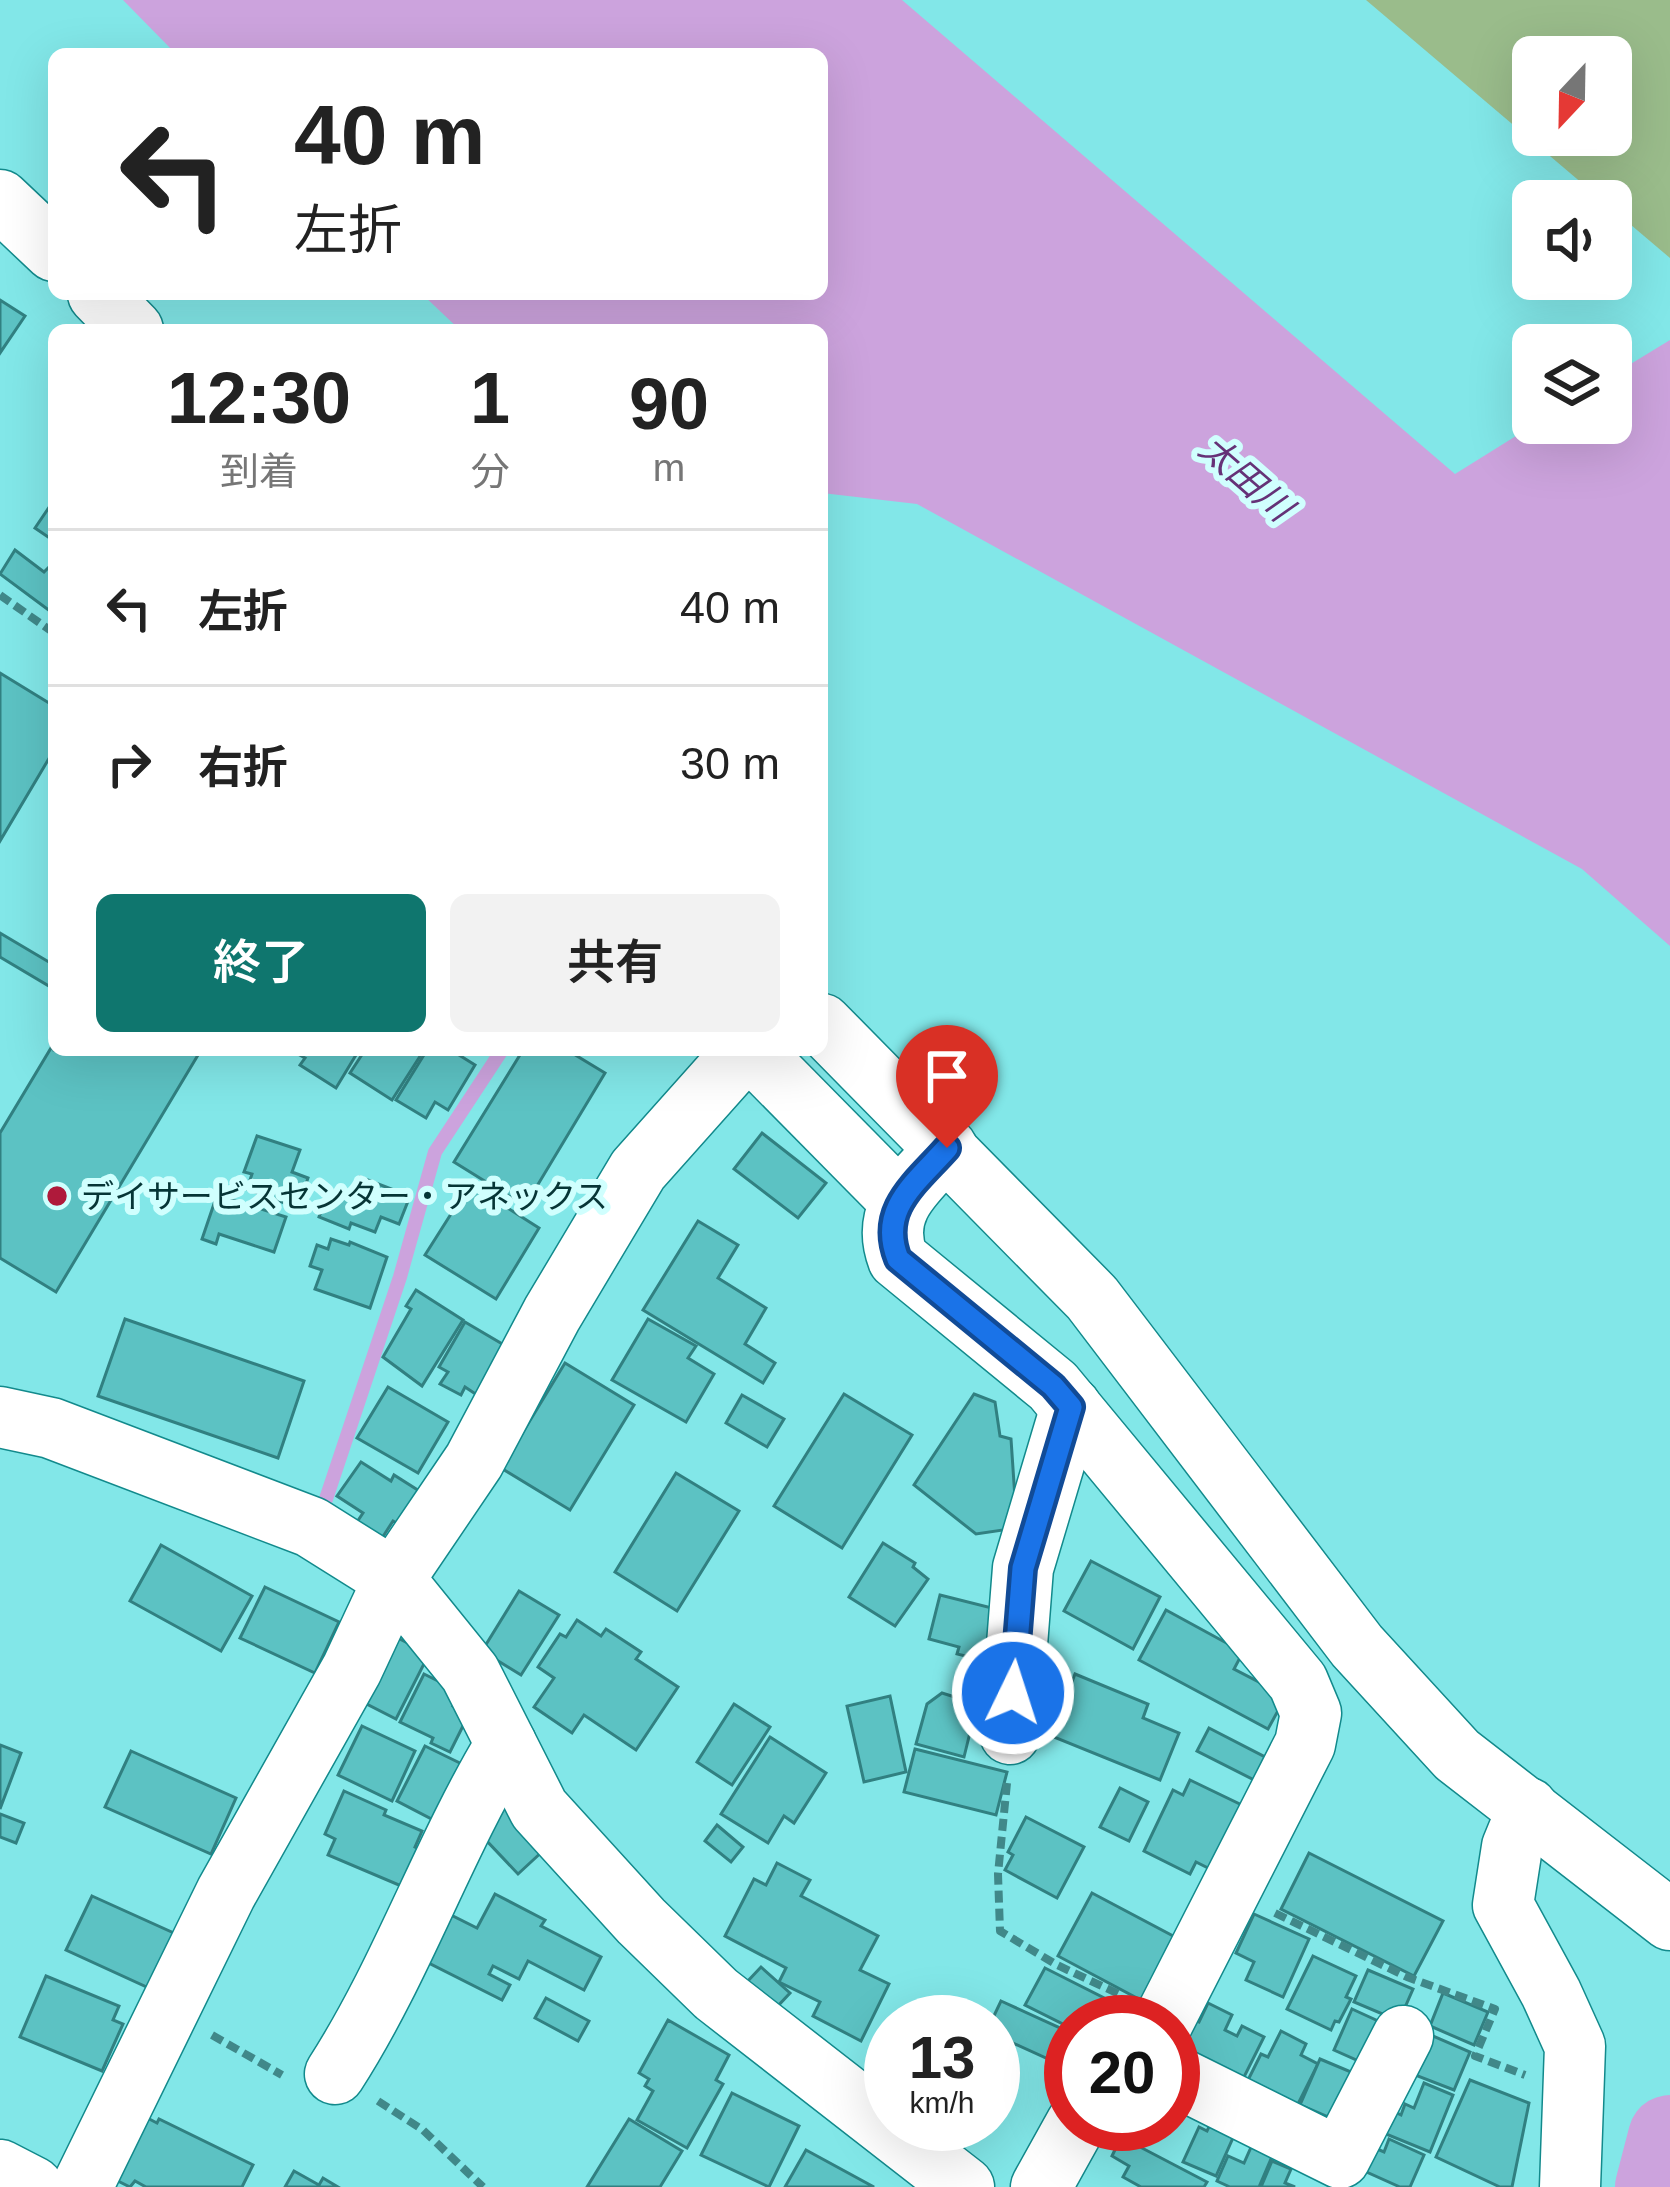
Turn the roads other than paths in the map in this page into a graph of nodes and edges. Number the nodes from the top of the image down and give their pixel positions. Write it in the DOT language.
graph roads {
  1 [pos="0,200"];
  2 [pos="48,245"];
  3 [pos="104,300"];
  4 [pos="128,324"];
  5 [pos="828,1030"];
  6 [pos="742,1056"];
  7 [pos="754,1056"];
  8 [pos="947,1148"];
  9 [pos="900,1201"];
  10 [pos="1071,1407"];
  11 [pos="0,1418"];
  12 [pos="394,1580"];
  13 [pos="1010,1734"];
  14 [pos="506,1744"];
  15 [pos="1528,1808"];
  16 [pos="1670,1920"];
  17 [pos="1177,1995"];
  18 [pos="1403,2036"];
  19 [pos="335,2074"];
  20 [pos="1200,2088"];
  21 [pos="1061,2151"];
  22 [pos="0,2170"];
  23 [pos="33,2187"];
  24 [pos="82,2187"];
  25 [pos="964,2187"];
  26 [pos="1041,2187"];
  27 [pos="1570,2187"];
  1 -- 2 [label="street"];
  3 -- 4 [label="street"];
  5 -- 8 [label="street"];
  6 -- 12 [label="street"];
  7 -- 9 [label="street"];
  8 -- 9 [label="street"];
  8 -- 15 [label="street"];
  9 -- 10 [label="street"];
  10 -- 13 [label="street"];
  10 -- 17 [label="street"];
  11 -- 12 [label="street"];
  12 -- 14 [label="street"];
  12 -- 24 [label="street"];
  14 -- 19 [label="street"];
  14 -- 25 [label="street"];
  15 -- 16 [label="street"];
  15 -- 27 [label="street"];
  18 -- 20 [label="street"];
  21 -- 26 [label="street"];
  22 -- 23 [label="street"];
}
